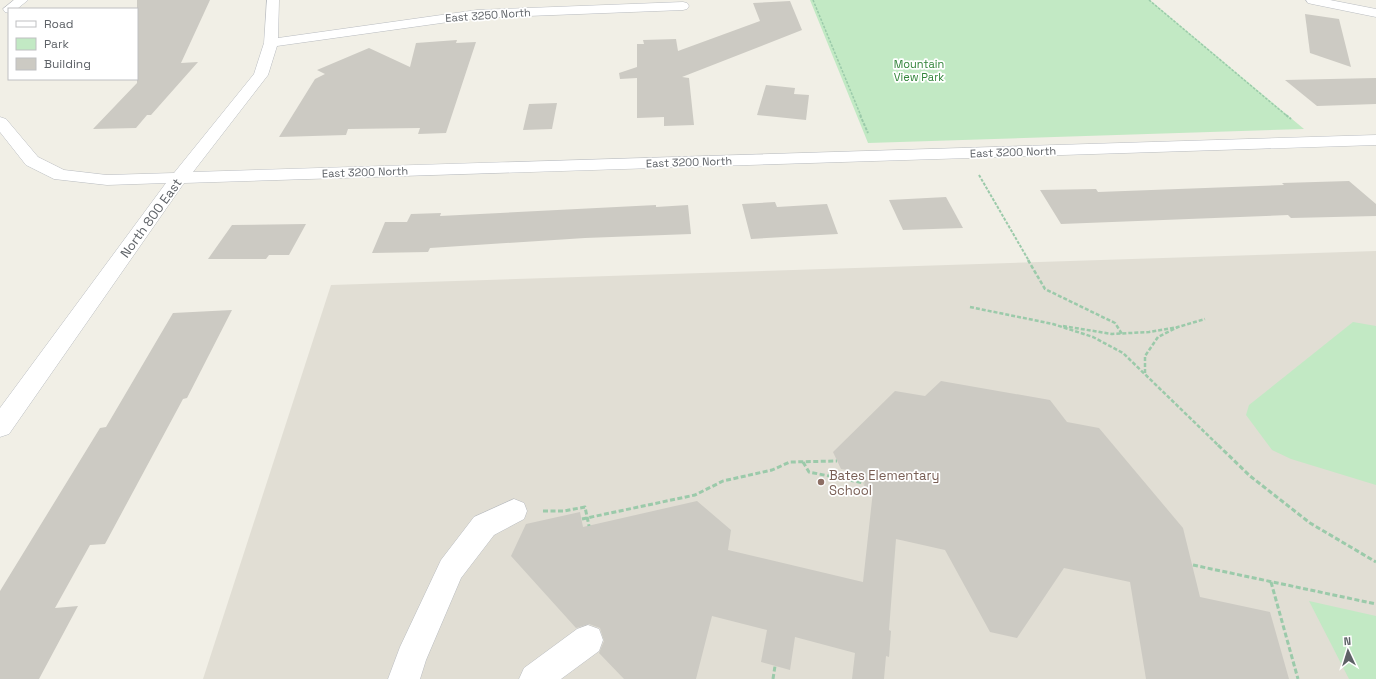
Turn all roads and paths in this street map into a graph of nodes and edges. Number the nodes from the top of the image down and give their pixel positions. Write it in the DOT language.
graph roads {
  1 [pos="22,0"];
  2 [pos="273,0"];
  3 [pos="813,0"];
  4 [pos="1149,0"];
  5 [pos="1312,0"];
  6 [pos="683,6"];
  7 [pos="10,8"];
  8 [pos="8,10"];
  9 [pos="1376,13"];
  10 [pos="0,16"];
  11 [pos="271,43"];
  12 [pos="1292,120"];
  13 [pos="0,122"];
  14 [pos="871,139"];
  15 [pos="1376,140"];
  16 [pos="976,169"];
  17 [pos="179,178"];
  18 [pos="970,307"];
  19 [pos="1205,319"];
  20 [pos="1053,324"];
  21 [pos="1178,327"];
  22 [pos="1122,334"];
  23 [pos="1145,373"];
  24 [pos="0,427"];
  25 [pos="837,461"];
  26 [pos="802,462"];
  27 [pos="864,483"];
  28 [pos="514,511"];
  29 [pos="587,518"];
  30 [pos="582,519"];
  31 [pos="589,526"];
  32 [pos="1376,562"];
  33 [pos="1193,565"];
  34 [pos="1271,582"];
  35 [pos="1376,604"];
  36 [pos="588,640"];
  37 [pos="775,666"];
  38 [pos="404,679"];
  39 [pos="535,679"];
  40 [pos="772,679"];
  41 [pos="1298,679"];
  1 -- 7 [label="street"];
  2 -- 11 [label="street, North 800 East"];
  3 -- 14 [label="path"];
  4 -- 12 [label="path"];
  5 -- 9 [label="street"];
  6 -- 11 [label="street, East 3250 North"];
  8 -- 10 [label="street"];
  11 -- 17 [label="street, North 800 East"];
  13 -- 17 [label="street, East 3200 North"];
  15 -- 17 [label="street, East 3200 North"];
  16 -- 22 [label="path"];
  17 -- 24 [label="street, North 800 East"];
  18 -- 20 [label="path"];
  19 -- 21 [label="path"];
  20 -- 22 [label="path"];
  20 -- 23 [label="path"];
  21 -- 22 [label="path"];
  21 -- 23 [label="path"];
  23 -- 32 [label="path"];
  25 -- 26 [label="path"];
  26 -- 27 [label="path"];
  26 -- 29 [label="path"];
  28 -- 29 [label="path"];
  28 -- 38 [label="street"];
  29 -- 30 [label="path"];
  29 -- 31 [label="path"];
  33 -- 34 [label="path"];
  34 -- 35 [label="path"];
  34 -- 41 [label="path"];
  36 -- 39 [label="street"];
  37 -- 40 [label="path"];
}
